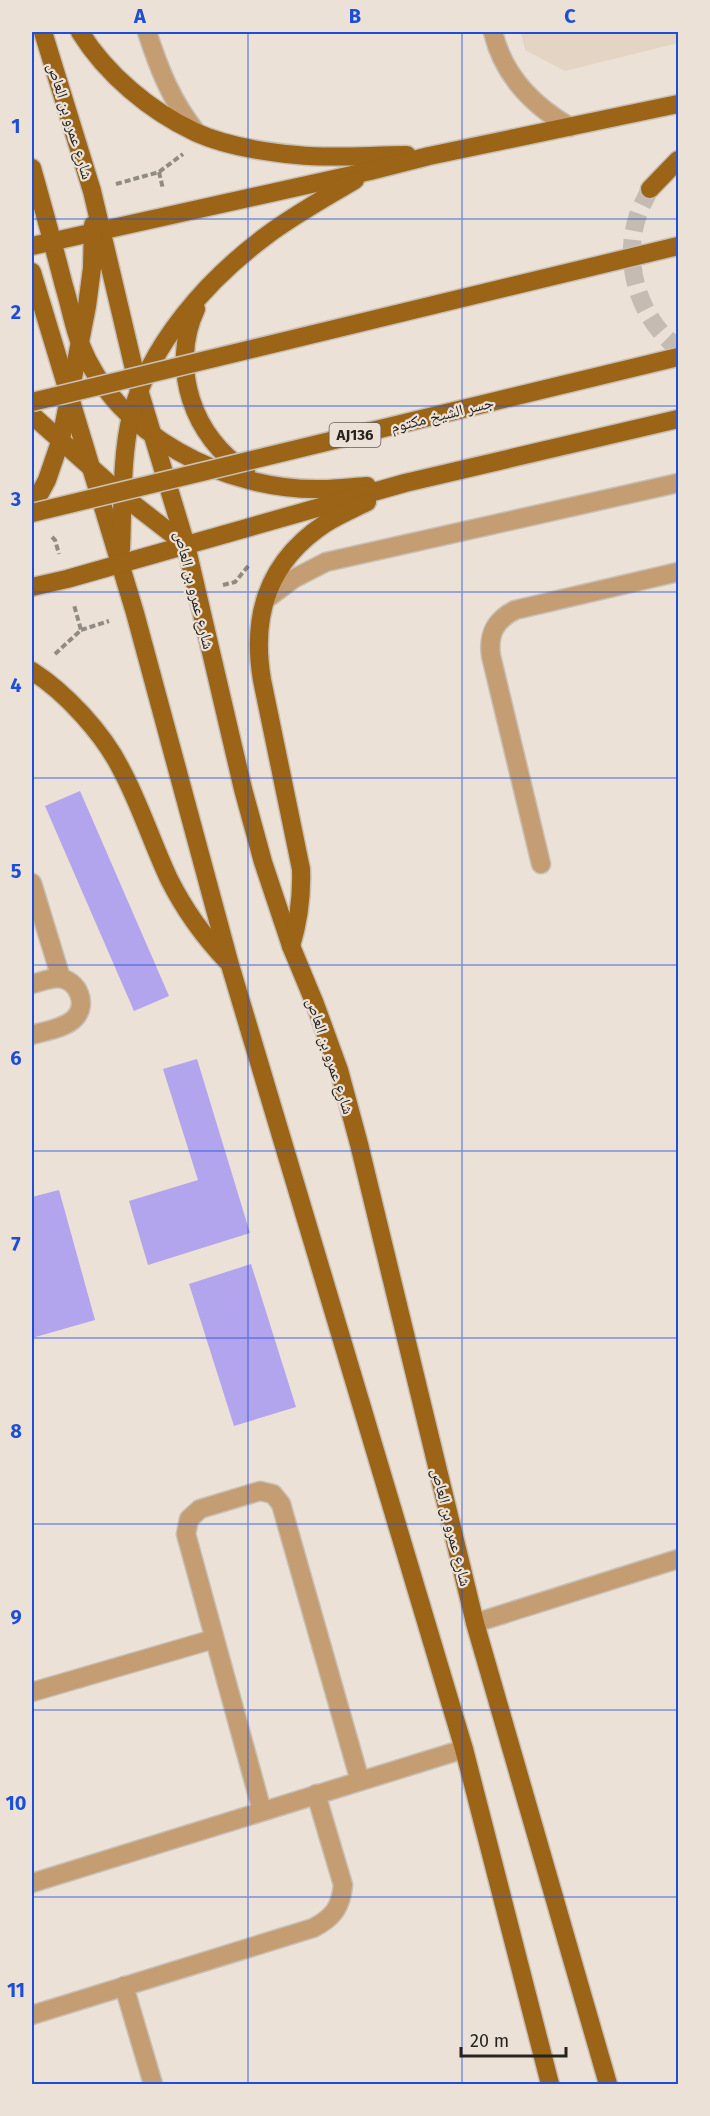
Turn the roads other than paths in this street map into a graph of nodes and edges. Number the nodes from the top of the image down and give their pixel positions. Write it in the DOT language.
graph roads {
  1 [pos="44,32"];
  2 [pos="80,32"];
  3 [pos="147,32"];
  4 [pos="493,32"];
  5 [pos="678,104"];
  6 [pos="570,127"];
  7 [pos="197,133"];
  8 [pos="429,156"];
  9 [pos="678,160"];
  10 [pos="32,168"];
  11 [pos="370,171"];
  12 [pos="650,189"];
  13 [pos="98,230"];
  14 [pos="52,240"];
  15 [pos="32,246"];
  16 [pos="678,246"];
  17 [pos="32,272"];
  18 [pos="205,292"];
  19 [pos="80,343"];
  20 [pos="678,357"];
  21 [pos="139,390"];
  22 [pos="69,399"];
  23 [pos="32,402"];
  24 [pos="32,415"];
  25 [pos="131,418"];
  26 [pos="678,419"];
  27 [pos="153,435"];
  28 [pos="61,439"];
  29 [pos="90,465"];
  30 [pos="405,483"];
  31 [pos="678,483"];
  32 [pos="274,484"];
  33 [pos="123,496"];
  34 [pos="32,510"];
  35 [pos="186,546"];
  36 [pos="121,564"];
  37 [pos="678,572"];
  38 [pos="32,587"];
  39 [pos="265,600"];
  40 [pos="32,671"];
  41 [pos="541,864"];
  42 [pos="32,883"];
  43 [pos="37,919"];
  44 [pos="291,946"];
  45 [pos="230,965"];
  46 [pos="61,978"];
  47 [pos="32,984"];
  48 [pos="32,1035"];
  49 [pos="678,1559"];
  50 [pos="475,1623"];
  51 [pos="214,1640"];
  52 [pos="32,1692"];
  53 [pos="464,1749"];
  54 [pos="360,1781"];
  55 [pos="316,1794"];
  56 [pos="261,1811"];
  57 [pos="32,1883"];
  58 [pos="124,1986"];
  59 [pos="32,2015"];
  60 [pos="153,2085"];
  61 [pos="550,2085"];
  62 [pos="608,2085"];
  1 -- 13 [label="main road, شارع عمرو بن العاص"];
  2 -- 7 [label="main road"];
  3 -- 7 [label="street"];
  4 -- 6 [label="street"];
  5 -- 6 [label="main road"];
  6 -- 8 [label="main road"];
  7 -- 8 [label="main road"];
  8 -- 11 [label="main road"];
  9 -- 12 [label="main road"];
  10 -- 14 [label="main road"];
  11 -- 13 [label="main road"];
  11 -- 18 [label="main road"];
  13 -- 14 [label="main road"];
  13 -- 19 [label="main road"];
  13 -- 21 [label="main road, شارع عمرو بن العاص"];
  14 -- 15 [label="main road"];
  14 -- 19 [label="main road"];
  16 -- 23 [label="main road, bridge"];
  17 -- 22 [label="main road"];
  18 -- 21 [label="main road"];
  18 -- 32 [label="main road"];
  19 -- 22 [label="main road"];
  19 -- 25 [label="main road"];
  20 -- 34 [label="main road, جسر الشيخ مكتوم / AJ136, bridge"];
  21 -- 25 [label="main road"];
  21 -- 27 [label="main road, شارع عمرو بن العاص"];
  22 -- 28 [label="main road"];
  22 -- 29 [label="main road"];
  24 -- 28 [label="main road"];
  25 -- 27 [label="main road"];
  25 -- 33 [label="main road"];
  26 -- 30 [label="main road"];
  27 -- 32 [label="main road"];
  27 -- 35 [label="main road, شارع عمرو بن العاص"];
  28 -- 29 [label="main road"];
  28 -- 34 [label="main road"];
  29 -- 33 [label="main road"];
  29 -- 36 [label="main road"];
  30 -- 32 [label="main road"];
  30 -- 35 [label="main road"];
  30 -- 39 [label="main road"];
  31 -- 39 [label="street"];
  33 -- 35 [label="main road"];
  33 -- 36 [label="main road"];
  35 -- 36 [label="main road"];
  35 -- 44 [label="main road, شارع عمرو بن العاص"];
  36 -- 38 [label="main road"];
  36 -- 45 [label="main road"];
  37 -- 41 [label="street"];
  39 -- 44 [label="main road"];
  40 -- 45 [label="main road"];
  42 -- 43 [label="street"];
  43 -- 46 [label="street"];
  44 -- 50 [label="main road, شارع عمرو بن العاص"];
  45 -- 53 [label="main road"];
  46 -- 47 [label="street"];
  46 -- 48 [label="street"];
  49 -- 50 [label="street"];
  50 -- 62 [label="main road, شارع عمرو بن العاص"];
  51 -- 52 [label="street"];
  51 -- 54 [label="street"];
  51 -- 56 [label="street"];
  53 -- 54 [label="street"];
  53 -- 61 [label="main road"];
  54 -- 55 [label="street"];
  55 -- 56 [label="street"];
  55 -- 58 [label="street"];
  56 -- 57 [label="street"];
  58 -- 59 [label="street"];
  58 -- 60 [label="street"];
}
